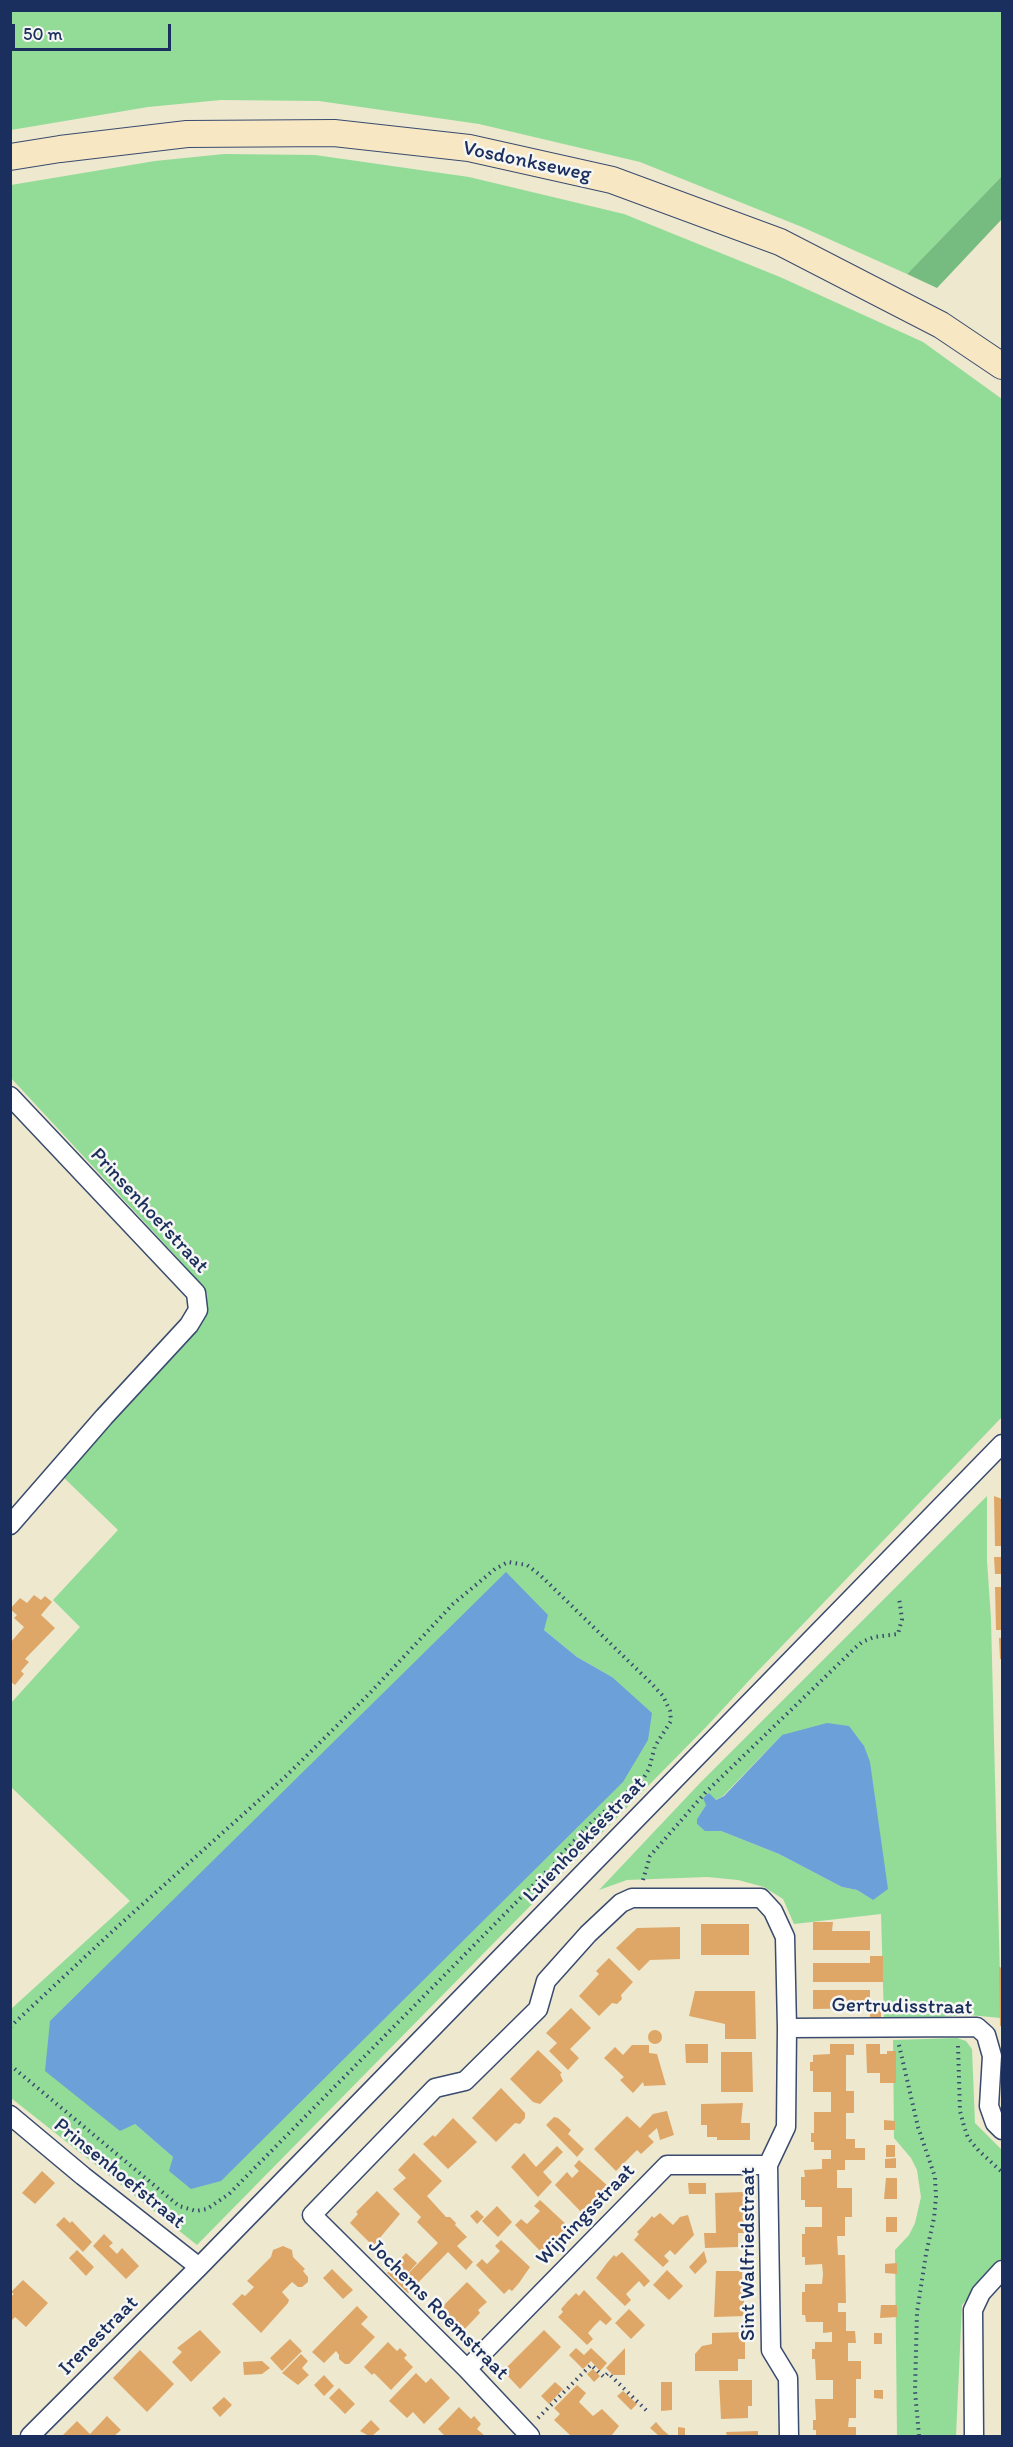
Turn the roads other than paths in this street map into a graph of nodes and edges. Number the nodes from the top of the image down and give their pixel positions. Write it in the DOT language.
graph roads {
  1 [pos="10,158"];
  2 [pos="1002,366"];
  3 [pos="10,1096"];
  4 [pos="1002,1444"];
  5 [pos="10,1525"];
  6 [pos="781,1928"];
  7 [pos="787,2028"];
  8 [pos="10,2115"];
  9 [pos="1002,2130"];
  10 [pos="768,2165"];
  11 [pos="200,2267"];
  12 [pos="1002,2270"];
  13 [pos="467,2369"];
  14 [pos="528,2434"];
  15 [pos="30,2436"];
  16 [pos="789,2436"];
  17 [pos="974,2436"];
  1 -- 2 [label="main road, Vosdonkseweg"];
  3 -- 5 [label="street, Prinsenhoefstraat"];
  4 -- 11 [label="street, Luienhoeksestraat"];
  6 -- 7 [label="street, Sint Walfriedstraat"];
  6 -- 13 [label="street, Jochems Roemstraat"];
  7 -- 9 [label="street, Gertrudisstraat"];
  7 -- 10 [label="street, Sint Walfriedstraat"];
  8 -- 11 [label="street, Prinsenhoefstraat"];
  10 -- 13 [label="street, Wijningsstraat"];
  10 -- 16 [label="street, Sint Walfriedstraat"];
  11 -- 15 [label="street, Irenestraat"];
  12 -- 17 [label="street"];
  13 -- 14 [label="street, Jochems Roemstraat"];
}
